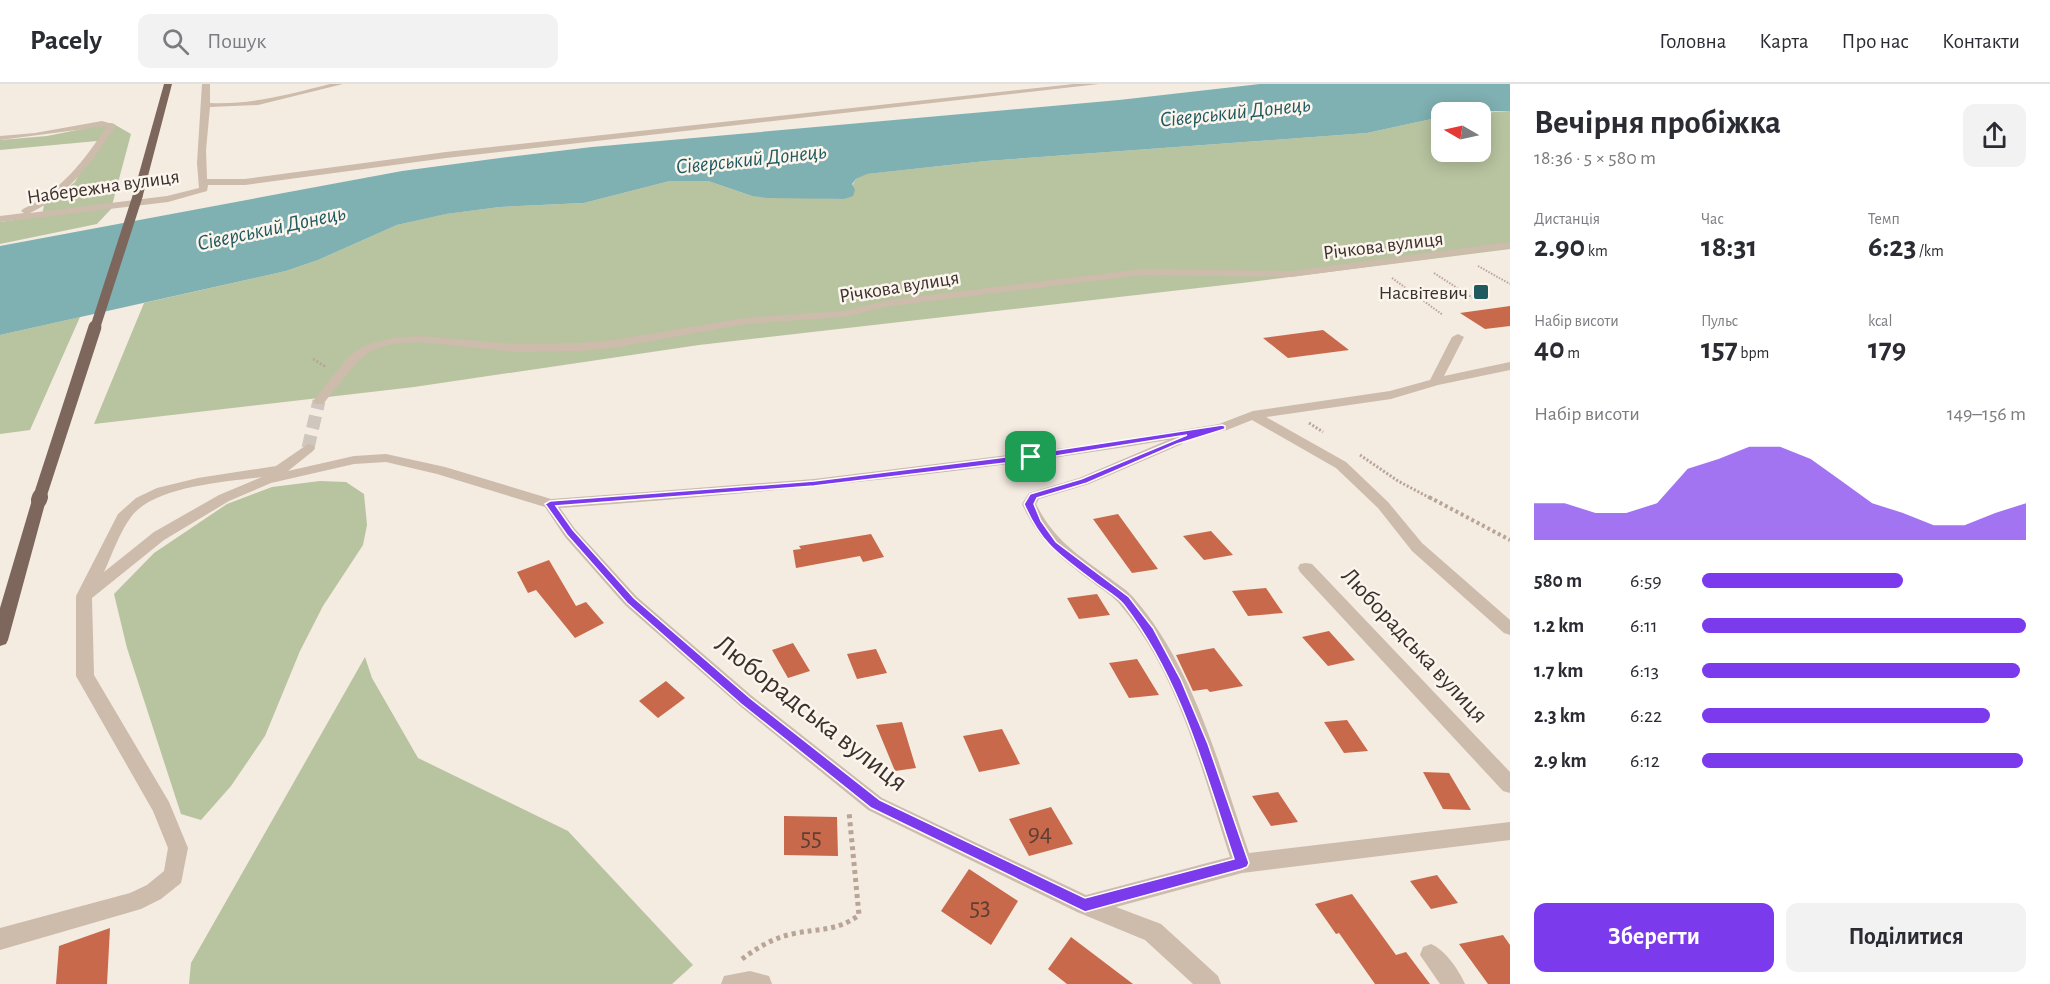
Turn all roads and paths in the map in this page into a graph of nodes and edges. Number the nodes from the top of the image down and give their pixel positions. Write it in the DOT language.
graph roads {
  1 [pos="168,84"];
  2 [pos="207,84"];
  3 [pos="339,84"];
  4 [pos="1095,84"];
  5 [pos="208,105"];
  6 [pos="0,138"];
  7 [pos="203,182"];
  8 [pos="0,218"];
  9 [pos="1510,246"];
  10 [pos="1478,267"];
  11 [pos="1434,273"];
  12 [pos="1392,278"];
  13 [pos="1510,284"];
  14 [pos="1476,300"];
  15 [pos="1443,315"];
  16 [pos="1458,337"];
  17 [pos="1510,366"];
  18 [pos="1435,382"];
  19 [pos="319,401"];
  20 [pos="1288,411"];
  21 [pos="1253,415"];
  22 [pos="1222,427"];
  23 [pos="1327,434"];
  24 [pos="308,448"];
  25 [pos="1355,452"];
  26 [pos="550,504"];
  27 [pos="1510,540"];
  28 [pos="1306,568"];
  29 [pos="84,596"];
  30 [pos="1510,629"];
  31 [pos="0,640"];
  32 [pos="844,780"];
  33 [pos="1510,784"];
  34 [pos="1510,831"];
  35 [pos="1242,863"];
  36 [pos="1085,905"];
  37 [pos="0,939"];
  38 [pos="1431,955"];
  39 [pos="734,974"];
  40 [pos="761,984"];
  41 [pos="1210,984"];
  42 [pos="1454,984"];
  1 -- 31 [label="main road, bridge"];
  2 -- 5 [label="street"];
  3 -- 5 [label="street"];
  4 -- 7 [label="street"];
  5 -- 7 [label="street"];
  6 -- 8 [label="street"];
  7 -- 8 [label="street, Набережна вулиця"];
  9 -- 19 [label="street, Річкова вулиця"];
  10 -- 13 [label="path"];
  11 -- 14 [label="path"];
  12 -- 15 [label="path"];
  16 -- 18 [label="street"];
  17 -- 18 [label="street"];
  18 -- 20 [label="street"];
  20 -- 21 [label="street"];
  20 -- 23 [label="path"];
  21 -- 22 [label="street"];
  21 -- 30 [label="street"];
  22 -- 26 [label="street"];
  22 -- 35 [label="street"];
  24 -- 29 [label="street"];
  25 -- 27 [label="path"];
  26 -- 29 [label="street"];
  26 -- 32 [label="street, Люборадська вулиця"];
  28 -- 33 [label="street, Люборадська вулиця"];
  29 -- 37 [label="street"];
  32 -- 36 [label="street, Люборадська вулиця"];
  32 -- 39 [label="path"];
  34 -- 35 [label="street"];
  35 -- 36 [label="street"];
  36 -- 41 [label="street, Люборадська вулиця"];
  38 -- 42 [label="street"];
  39 -- 40 [label="street"];
}
